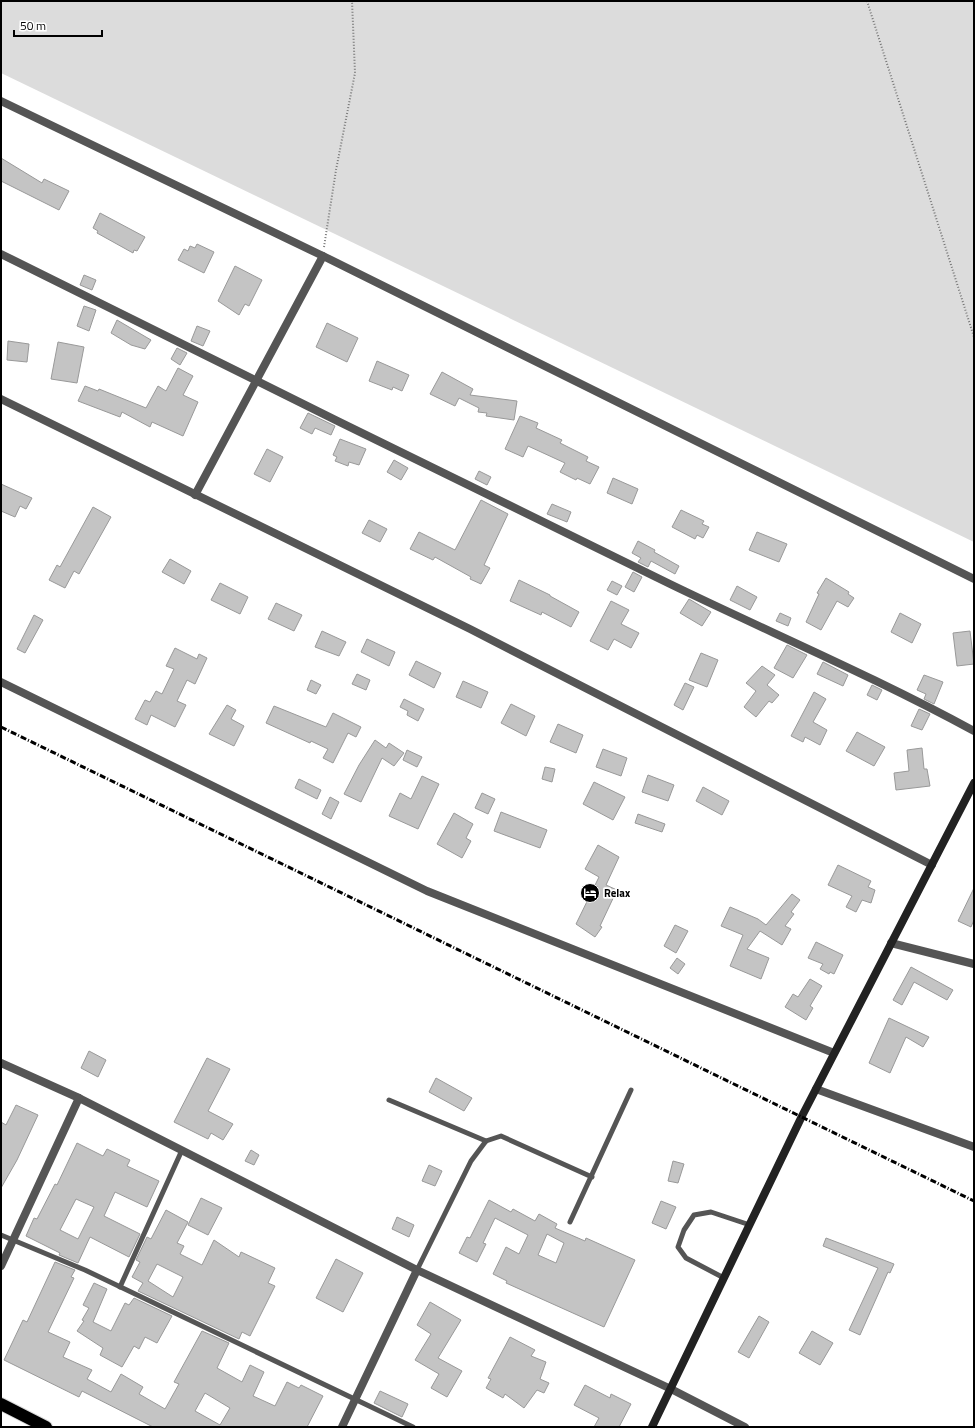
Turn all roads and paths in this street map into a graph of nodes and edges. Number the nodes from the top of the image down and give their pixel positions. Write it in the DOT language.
graph roads {
  1 [pos="352,1"];
  2 [pos="867,1"];
  3 [pos="1,101"];
  4 [pos="1,254"];
  5 [pos="323,256"];
  6 [pos="974,338"];
  7 [pos="256,382"];
  8 [pos="1,399"];
  9 [pos="195,495"];
  10 [pos="974,579"];
  11 [pos="1,682"];
  12 [pos="974,731"];
  13 [pos="974,783"];
  14 [pos="932,865"];
  15 [pos="891,943"];
  16 [pos="974,964"];
  17 [pos="834,1054"];
  18 [pos="1,1063"];
  19 [pos="816,1089"];
  20 [pos="631,1090"];
  21 [pos="79,1098"];
  22 [pos="389,1100"];
  23 [pos="486,1141"];
  24 [pos="974,1147"];
  25 [pos="182,1150"];
  26 [pos="592,1177"];
  27 [pos="570,1222"];
  28 [pos="750,1225"];
  29 [pos="1,1235"];
  30 [pos="13,1241"];
  31 [pos="1,1266"];
  32 [pos="417,1270"];
  33 [pos="724,1278"];
  34 [pos="120,1287"];
  35 [pos="671,1389"];
  36 [pos="355,1399"];
  37 [pos="1,1404"];
  38 [pos="46,1427"];
  39 [pos="342,1427"];
  40 [pos="413,1427"];
  41 [pos="652,1427"];
  42 [pos="745,1427"];
  1 -- 5 [label="path"];
  2 -- 6 [label="path"];
  3 -- 5 [label="street"];
  4 -- 7 [label="street"];
  5 -- 7 [label="street"];
  5 -- 10 [label="street"];
  7 -- 9 [label="street"];
  7 -- 12 [label="street"];
  8 -- 9 [label="street"];
  9 -- 14 [label="street"];
  11 -- 17 [label="street"];
  13 -- 14 [label="street"];
  14 -- 15 [label="street"];
  15 -- 16 [label="street"];
  15 -- 17 [label="street"];
  17 -- 19 [label="street"];
  18 -- 21 [label="street"];
  19 -- 24 [label="street"];
  19 -- 28 [label="street"];
  20 -- 26 [label="lane"];
  21 -- 25 [label="street"];
  21 -- 30 [label="street"];
  22 -- 23 [label="lane"];
  23 -- 26 [label="lane"];
  23 -- 32 [label="lane"];
  25 -- 32 [label="street"];
  25 -- 34 [label="lane"];
  26 -- 27 [label="lane"];
  28 -- 33 [label="street"];
  28 -- 33 [label="lane"];
  29 -- 30 [label="lane"];
  30 -- 31 [label="street"];
  30 -- 34 [label="lane"];
  32 -- 35 [label="street"];
  32 -- 36 [label="street"];
  33 -- 35 [label="street"];
  34 -- 36 [label="lane"];
  35 -- 41 [label="street"];
  35 -- 42 [label="street"];
  36 -- 39 [label="street"];
  36 -- 40 [label="lane"];
  37 -- 38 [label="highway"];
}
